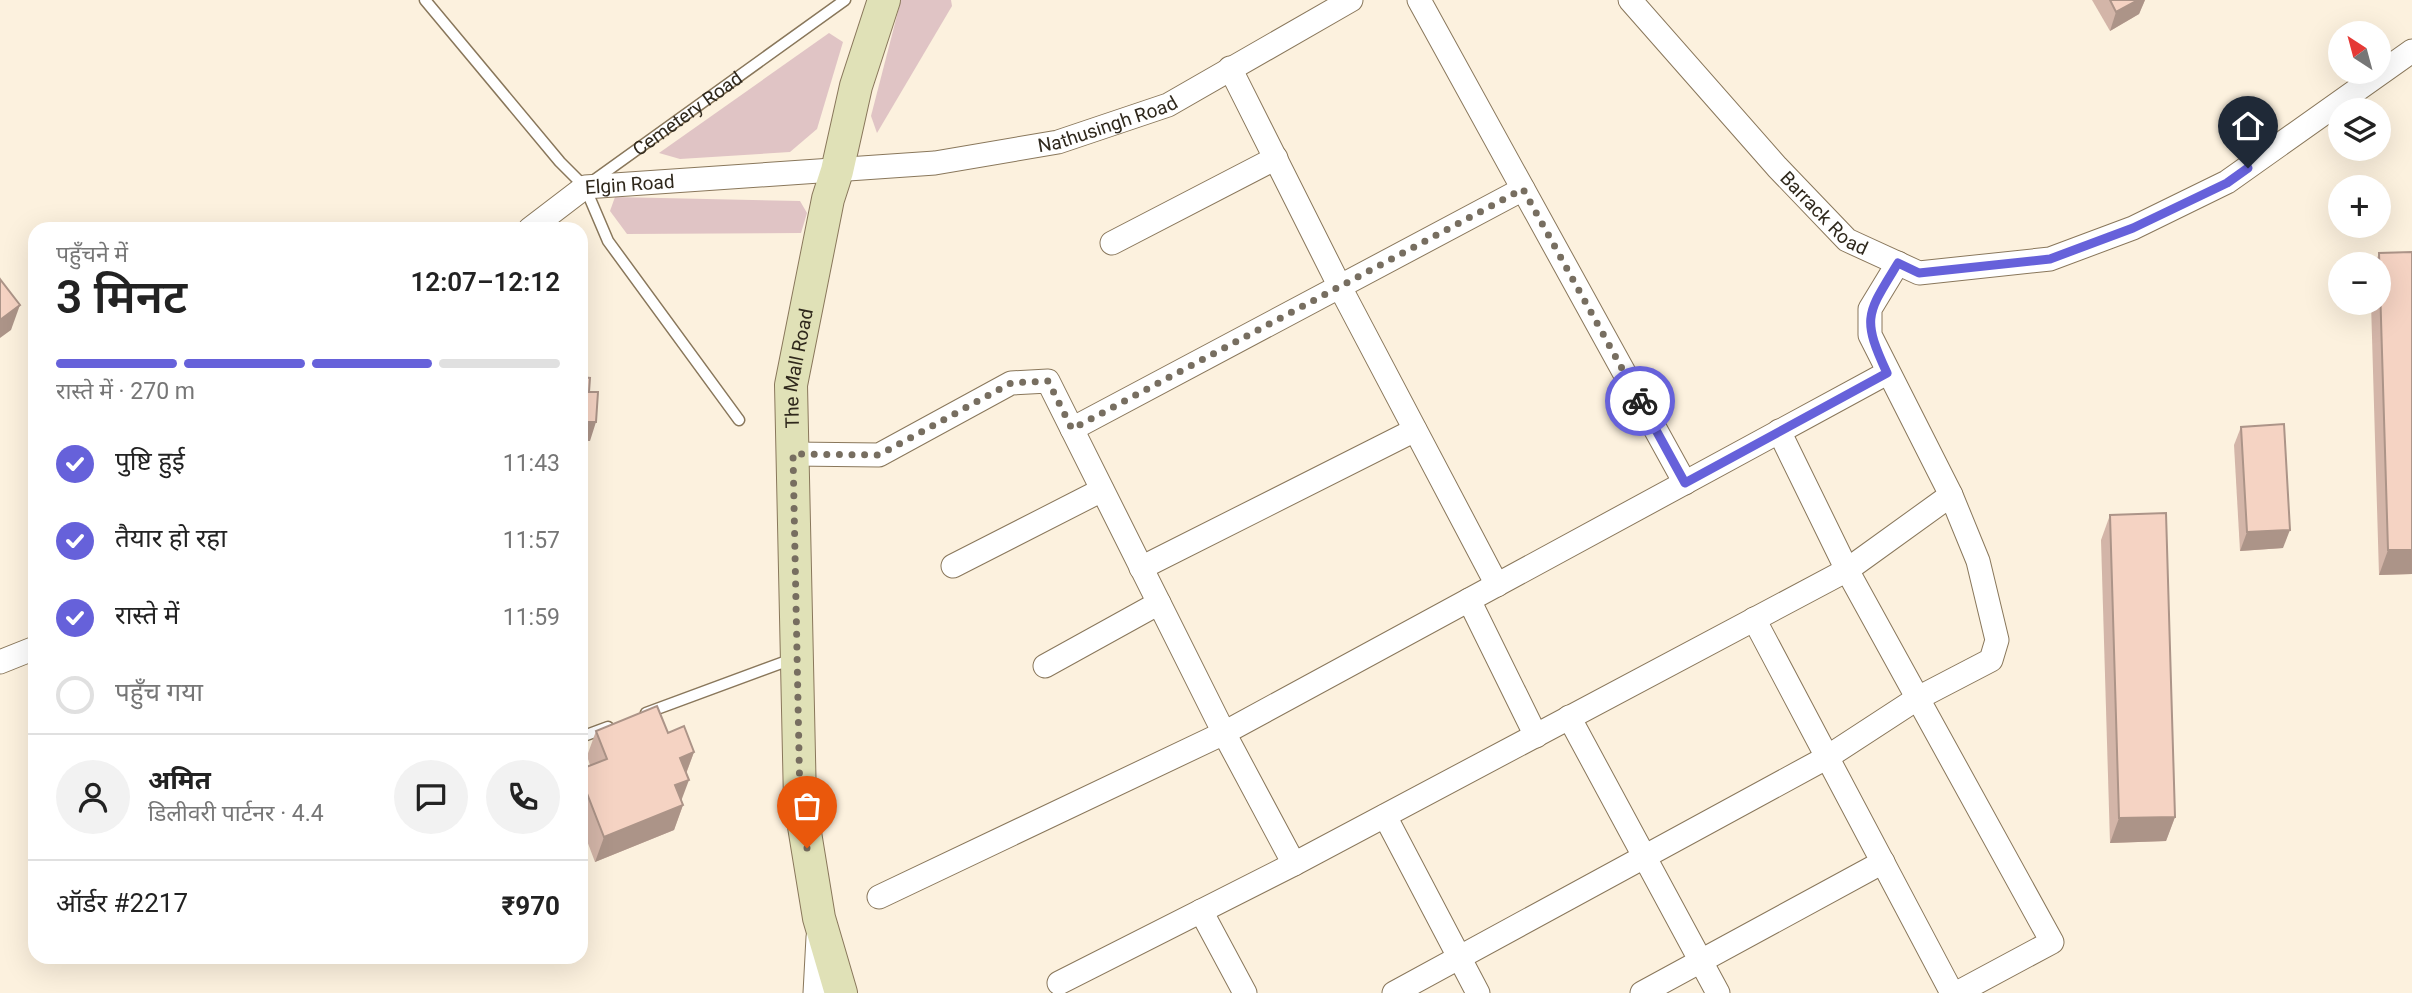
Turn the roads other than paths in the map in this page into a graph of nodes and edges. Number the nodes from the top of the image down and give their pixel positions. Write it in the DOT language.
graph roads {
  1 [pos="425,0"];
  2 [pos="845,0"];
  3 [pos="884,0"];
  4 [pos="1351,0"];
  5 [pos="1419,0"];
  6 [pos="1630,0"];
  7 [pos="2412,51"];
  8 [pos="1230,68"];
  9 [pos="1276,158"];
  10 [pos="837,171"];
  11 [pos="585,187"];
  12 [pos="1523,189"];
  13 [pos="539,222"];
  14 [pos="1112,243"];
  15 [pos="1898,263"];
  16 [pos="1341,289"];
  17 [pos="1887,373"];
  18 [pos="738,420"];
  19 [pos="1072,429"];
  20 [pos="1415,430"];
  21 [pos="1779,431"];
  22 [pos="793,454"];
  23 [pos="1685,483"];
  24 [pos="1102,490"];
  25 [pos="1951,495"];
  26 [pos="954,566"];
  27 [pos="1141,568"];
  28 [pos="1847,570"];
  29 [pos="1497,585"];
  30 [pos="1469,600"];
  31 [pos="1159,603"];
  32 [pos="1754,619"];
  33 [pos="28,651"];
  34 [pos="797,657"];
  35 [pos="0,662"];
  36 [pos="1045,666"];
  37 [pos="1918,698"];
  38 [pos="1569,717"];
  39 [pos="632,719"];
  40 [pos="619,723"];
  41 [pos="1224,733"];
  42 [pos="588,734"];
  43 [pos="1536,736"];
  44 [pos="1826,758"];
  45 [pos="1385,816"];
  46 [pos="1645,856"];
  47 [pos="1883,862"];
  48 [pos="1294,864"];
  49 [pos="879,897"];
  50 [pos="1200,911"];
  51 [pos="819,918"];
  52 [pos="1460,959"];
  53 [pos="1701,960"];
  54 [pos="1059,983"];
  55 [pos="815,993"];
  56 [pos="841,993"];
  57 [pos="1245,993"];
  58 [pos="1394,993"];
  59 [pos="1478,993"];
  60 [pos="1642,993"];
  61 [pos="1718,993"];
  62 [pos="1955,993"];
  1 -- 11 [label="lane, Elgin Road"];
  2 -- 11 [label="lane, Cemetery Road"];
  3 -- 10 [label="street, The Mall Road"];
  4 -- 8 [label="street, Nathusingh Road"];
  5 -- 12 [label="street"];
  6 -- 15 [label="street, Barrack Road"];
  7 -- 15 [label="street, Barrack Road"];
  8 -- 9 [label="street"];
  8 -- 10 [label="street, Nathusingh Road"];
  9 -- 14 [label="street"];
  9 -- 16 [label="street"];
  10 -- 11 [label="street, Elgin Road"];
  10 -- 22 [label="street, The Mall Road"];
  11 -- 13 [label="street, Cemetery Road"];
  11 -- 18 [label="lane"];
  12 -- 16 [label="street"];
  12 -- 23 [label="street"];
  15 -- 17 [label="street"];
  16 -- 19 [label="street"];
  16 -- 20 [label="street"];
  17 -- 21 [label="street"];
  17 -- 25 [label="street"];
  19 -- 22 [label="street"];
  19 -- 24 [label="street"];
  20 -- 27 [label="street"];
  20 -- 29 [label="street"];
  21 -- 23 [label="street"];
  21 -- 28 [label="street"];
  22 -- 34 [label="street, The Mall Road"];
  23 -- 29 [label="street"];
  24 -- 26 [label="street"];
  24 -- 27 [label="street"];
  25 -- 28 [label="street"];
  25 -- 37 [label="street"];
  27 -- 31 [label="street"];
  28 -- 32 [label="street"];
  28 -- 37 [label="street"];
  29 -- 30 [label="street"];
  30 -- 41 [label="street"];
  30 -- 43 [label="street"];
  31 -- 36 [label="street"];
  31 -- 41 [label="street"];
  32 -- 38 [label="street"];
  32 -- 44 [label="street"];
  33 -- 35 [label="street"];
  34 -- 39 [label="lane"];
  34 -- 51 [label="street, The Mall Road"];
  37 -- 44 [label="street"];
  37 -- 62 [label="street"];
  38 -- 43 [label="street"];
  38 -- 46 [label="street"];
  40 -- 42 [label="lane"];
  41 -- 48 [label="street"];
  41 -- 49 [label="street"];
  43 -- 45 [label="street"];
  44 -- 46 [label="street"];
  44 -- 47 [label="street"];
  45 -- 48 [label="street"];
  45 -- 52 [label="street"];
  46 -- 52 [label="street"];
  46 -- 53 [label="street"];
  47 -- 53 [label="street"];
  47 -- 62 [label="street"];
  48 -- 50 [label="street"];
  50 -- 54 [label="street"];
  50 -- 57 [label="street"];
  51 -- 55 [label="street"];
  51 -- 56 [label="street, The Mall Road"];
  52 -- 58 [label="street"];
  52 -- 59 [label="street"];
  53 -- 60 [label="street"];
  53 -- 61 [label="street"];
}
